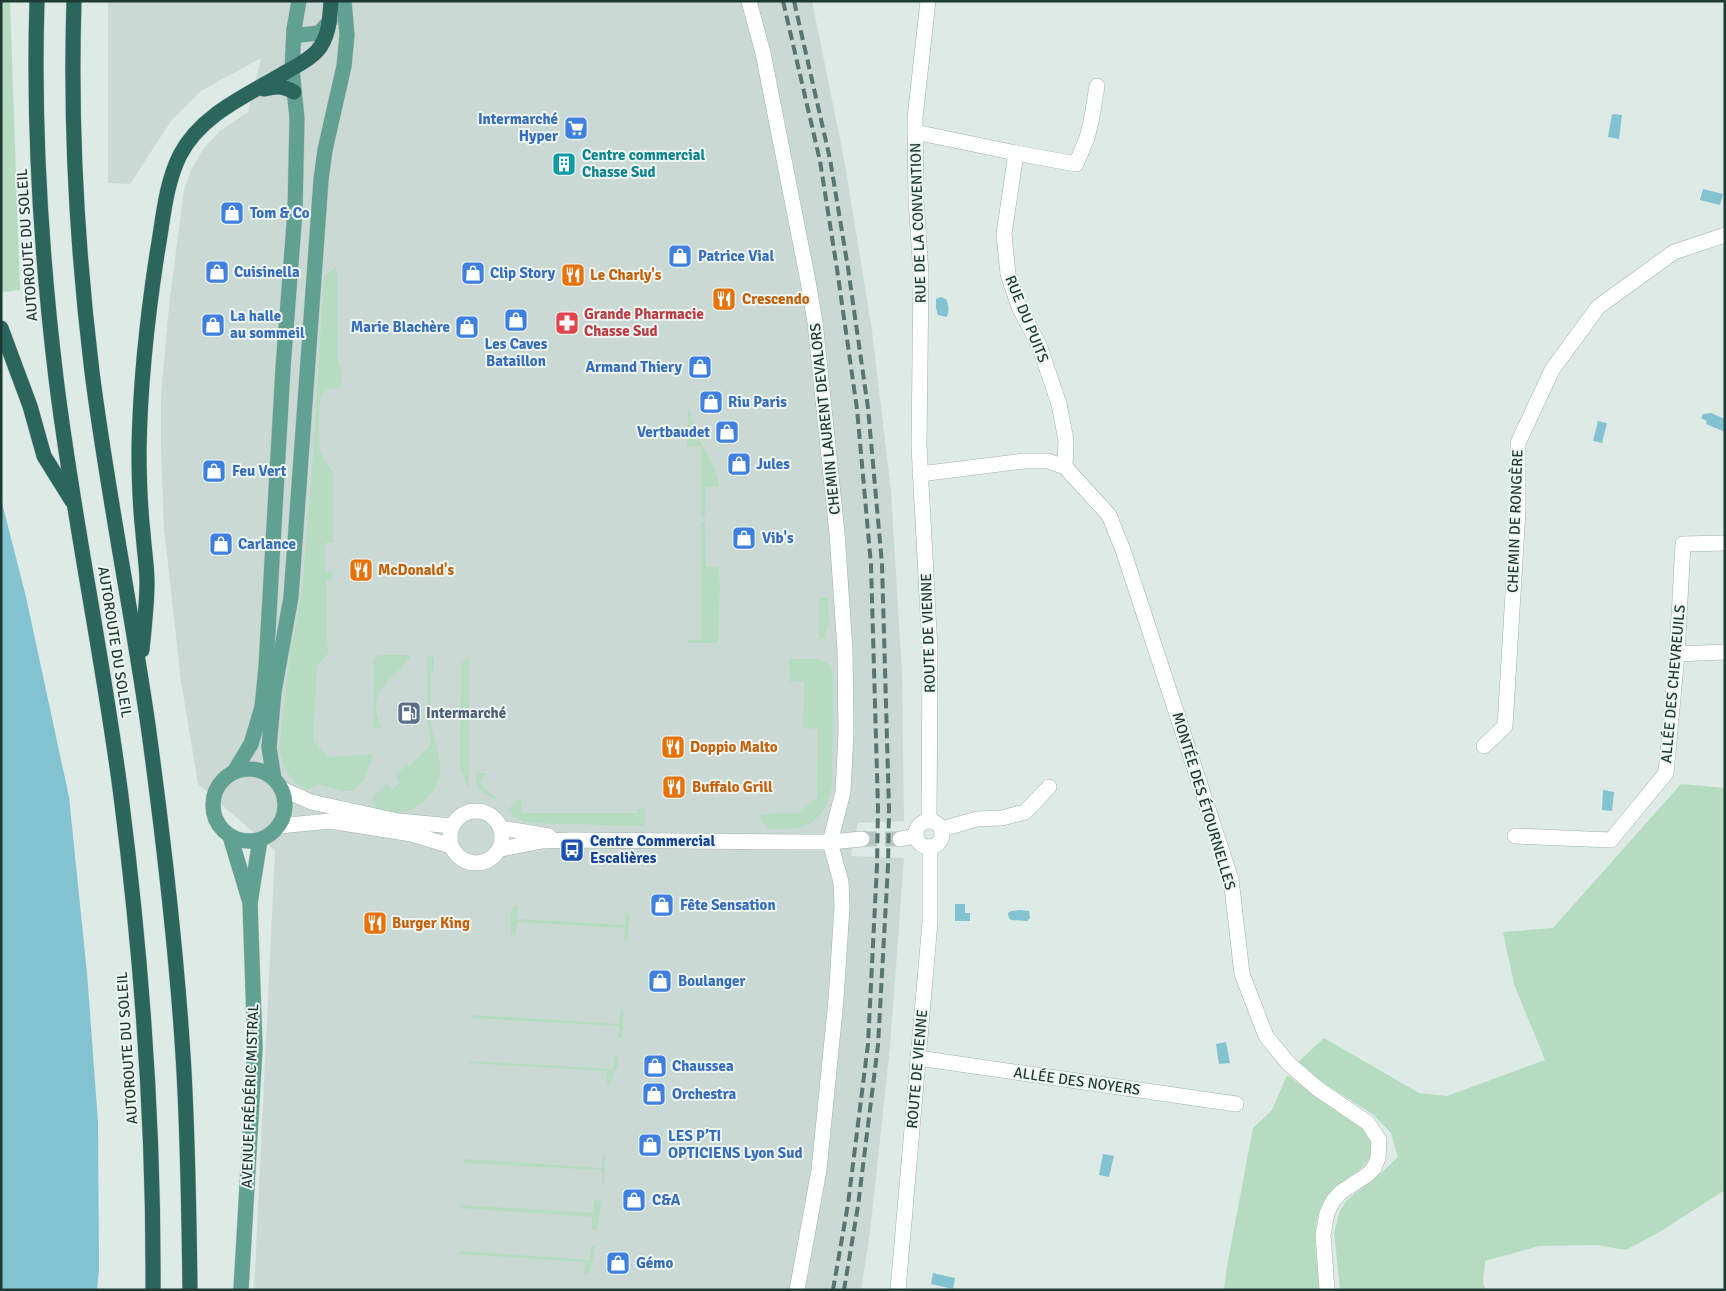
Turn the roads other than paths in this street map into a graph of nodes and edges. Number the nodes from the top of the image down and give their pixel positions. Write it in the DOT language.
graph roads {
  1 [pos="37,1"];
  2 [pos="74,1"];
  3 [pos="300,1"];
  4 [pos="331,1"];
  5 [pos="344,1"];
  6 [pos="749,1"];
  7 [pos="928,1"];
  8 [pos="330,21"];
  9 [pos="294,29"];
  10 [pos="292,69"];
  11 [pos="1097,86"];
  12 [pos="252,92"];
  13 [pos="294,92"];
  14 [pos="915,132"];
  15 [pos="1016,153"];
  16 [pos="1725,235"];
  17 [pos="1,328"];
  18 [pos="919,446"];
  19 [pos="1065,468"];
  20 [pos="920,474"];
  21 [pos="75,505"];
  22 [pos="1725,543"];
  23 [pos="1725,652"];
  24 [pos="1677,654"];
  25 [pos="140,679"];
  26 [pos="1484,746"];
  27 [pos="234,772"];
  28 [pos="278,784"];
  29 [pos="1049,788"];
  30 [pos="348,809"];
  31 [pos="928,820"];
  32 [pos="354,825"];
  33 [pos="279,826"];
  34 [pos="452,826"];
  35 [pos="501,828"];
  36 [pos="942,829"];
  37 [pos="230,836"];
  38 [pos="916,836"];
  39 [pos="1515,836"];
  40 [pos="862,838"];
  41 [pos="900,839"];
  42 [pos="260,840"];
  43 [pos="572,840"];
  44 [pos="830,842"];
  45 [pos="451,846"];
  46 [pos="930,847"];
  47 [pos="500,849"];
  48 [pos="250,903"];
  49 [pos="918,1058"];
  50 [pos="1236,1104"];
  51 [pos="153,1290"];
  52 [pos="190,1290"];
  53 [pos="241,1290"];
  54 [pos="797,1290"];
  55 [pos="898,1290"];
  56 [pos="1327,1290"];
  1 -- 21 [label="highway, AUTOROUTE DU SOLEIL"];
  2 -- 25 [label="highway, AUTOROUTE DU SOLEIL"];
  3 -- 9 [label="main road"];
  4 -- 8 [label="highway"];
  5 -- 28 [label="main road"];
  6 -- 44 [label="street, CHEMIN LAURENT DEVALORS"];
  7 -- 14 [label="street, RUE DE LA CONVENTION"];
  8 -- 9 [label="main road"];
  8 -- 10 [label="highway"];
  9 -- 10 [label="main road"];
  10 -- 12 [label="highway"];
  10 -- 13 [label="main road"];
  11 -- 15 [label="street"];
  12 -- 13 [label="highway"];
  12 -- 25 [label="highway"];
  13 -- 27 [label="main road"];
  14 -- 15 [label="street"];
  14 -- 18 [label="street, RUE DE LA CONVENTION"];
  15 -- 19 [label="street, RUE DU PUITS"];
  16 -- 26 [label="street, CHEMIN DE RONGÈRE"];
  17 -- 21 [label="highway"];
  18 -- 20 [label="street, ROUTE DE VIENNE"];
  19 -- 20 [label="street"];
  19 -- 56 [label="street, MONTÉE DES ÉTOURNELLES"];
  20 -- 31 [label="street, ROUTE DE VIENNE"];
  21 -- 51 [label="highway, AUTOROUTE DU SOLEIL"];
  22 -- 24 [label="street, ALLÉE DES CHEVREUILS"];
  23 -- 24 [label="street"];
  24 -- 39 [label="street, ALLÉE DES CHEVREUILS"];
  25 -- 52 [label="highway, AUTOROUTE DU SOLEIL"];
  27 -- 28 [label="main road"];
  27 -- 37 [label="main road"];
  28 -- 30 [label="street"];
  28 -- 33 [label="main road"];
  29 -- 36 [label="street"];
  30 -- 32 [label="street"];
  30 -- 34 [label="street"];
  31 -- 36 [label="street"];
  31 -- 38 [label="street"];
  32 -- 33 [label="street"];
  32 -- 45 [label="street"];
  33 -- 42 [label="main road"];
  34 -- 35 [label="street"];
  34 -- 45 [label="street"];
  35 -- 43 [label="street"];
  35 -- 47 [label="street"];
  36 -- 46 [label="street"];
  37 -- 42 [label="main road"];
  37 -- 48 [label="main road, AVENUE FRÉDÉRIC MISTRAL"];
  38 -- 41 [label="street"];
  38 -- 46 [label="street"];
  40 -- 44 [label="street"];
  42 -- 48 [label="main road, AVENUE FRÉDÉRIC MISTRAL"];
  43 -- 44 [label="street"];
  43 -- 47 [label="street"];
  44 -- 54 [label="street"];
  45 -- 47 [label="street"];
  46 -- 49 [label="street, ROUTE DE VIENNE"];
  48 -- 53 [label="main road, AVENUE FRÉDÉRIC MISTRAL"];
  49 -- 50 [label="street, ALLÉE DES NOYERS"];
  49 -- 55 [label="street, ROUTE DE VIENNE"];
}
